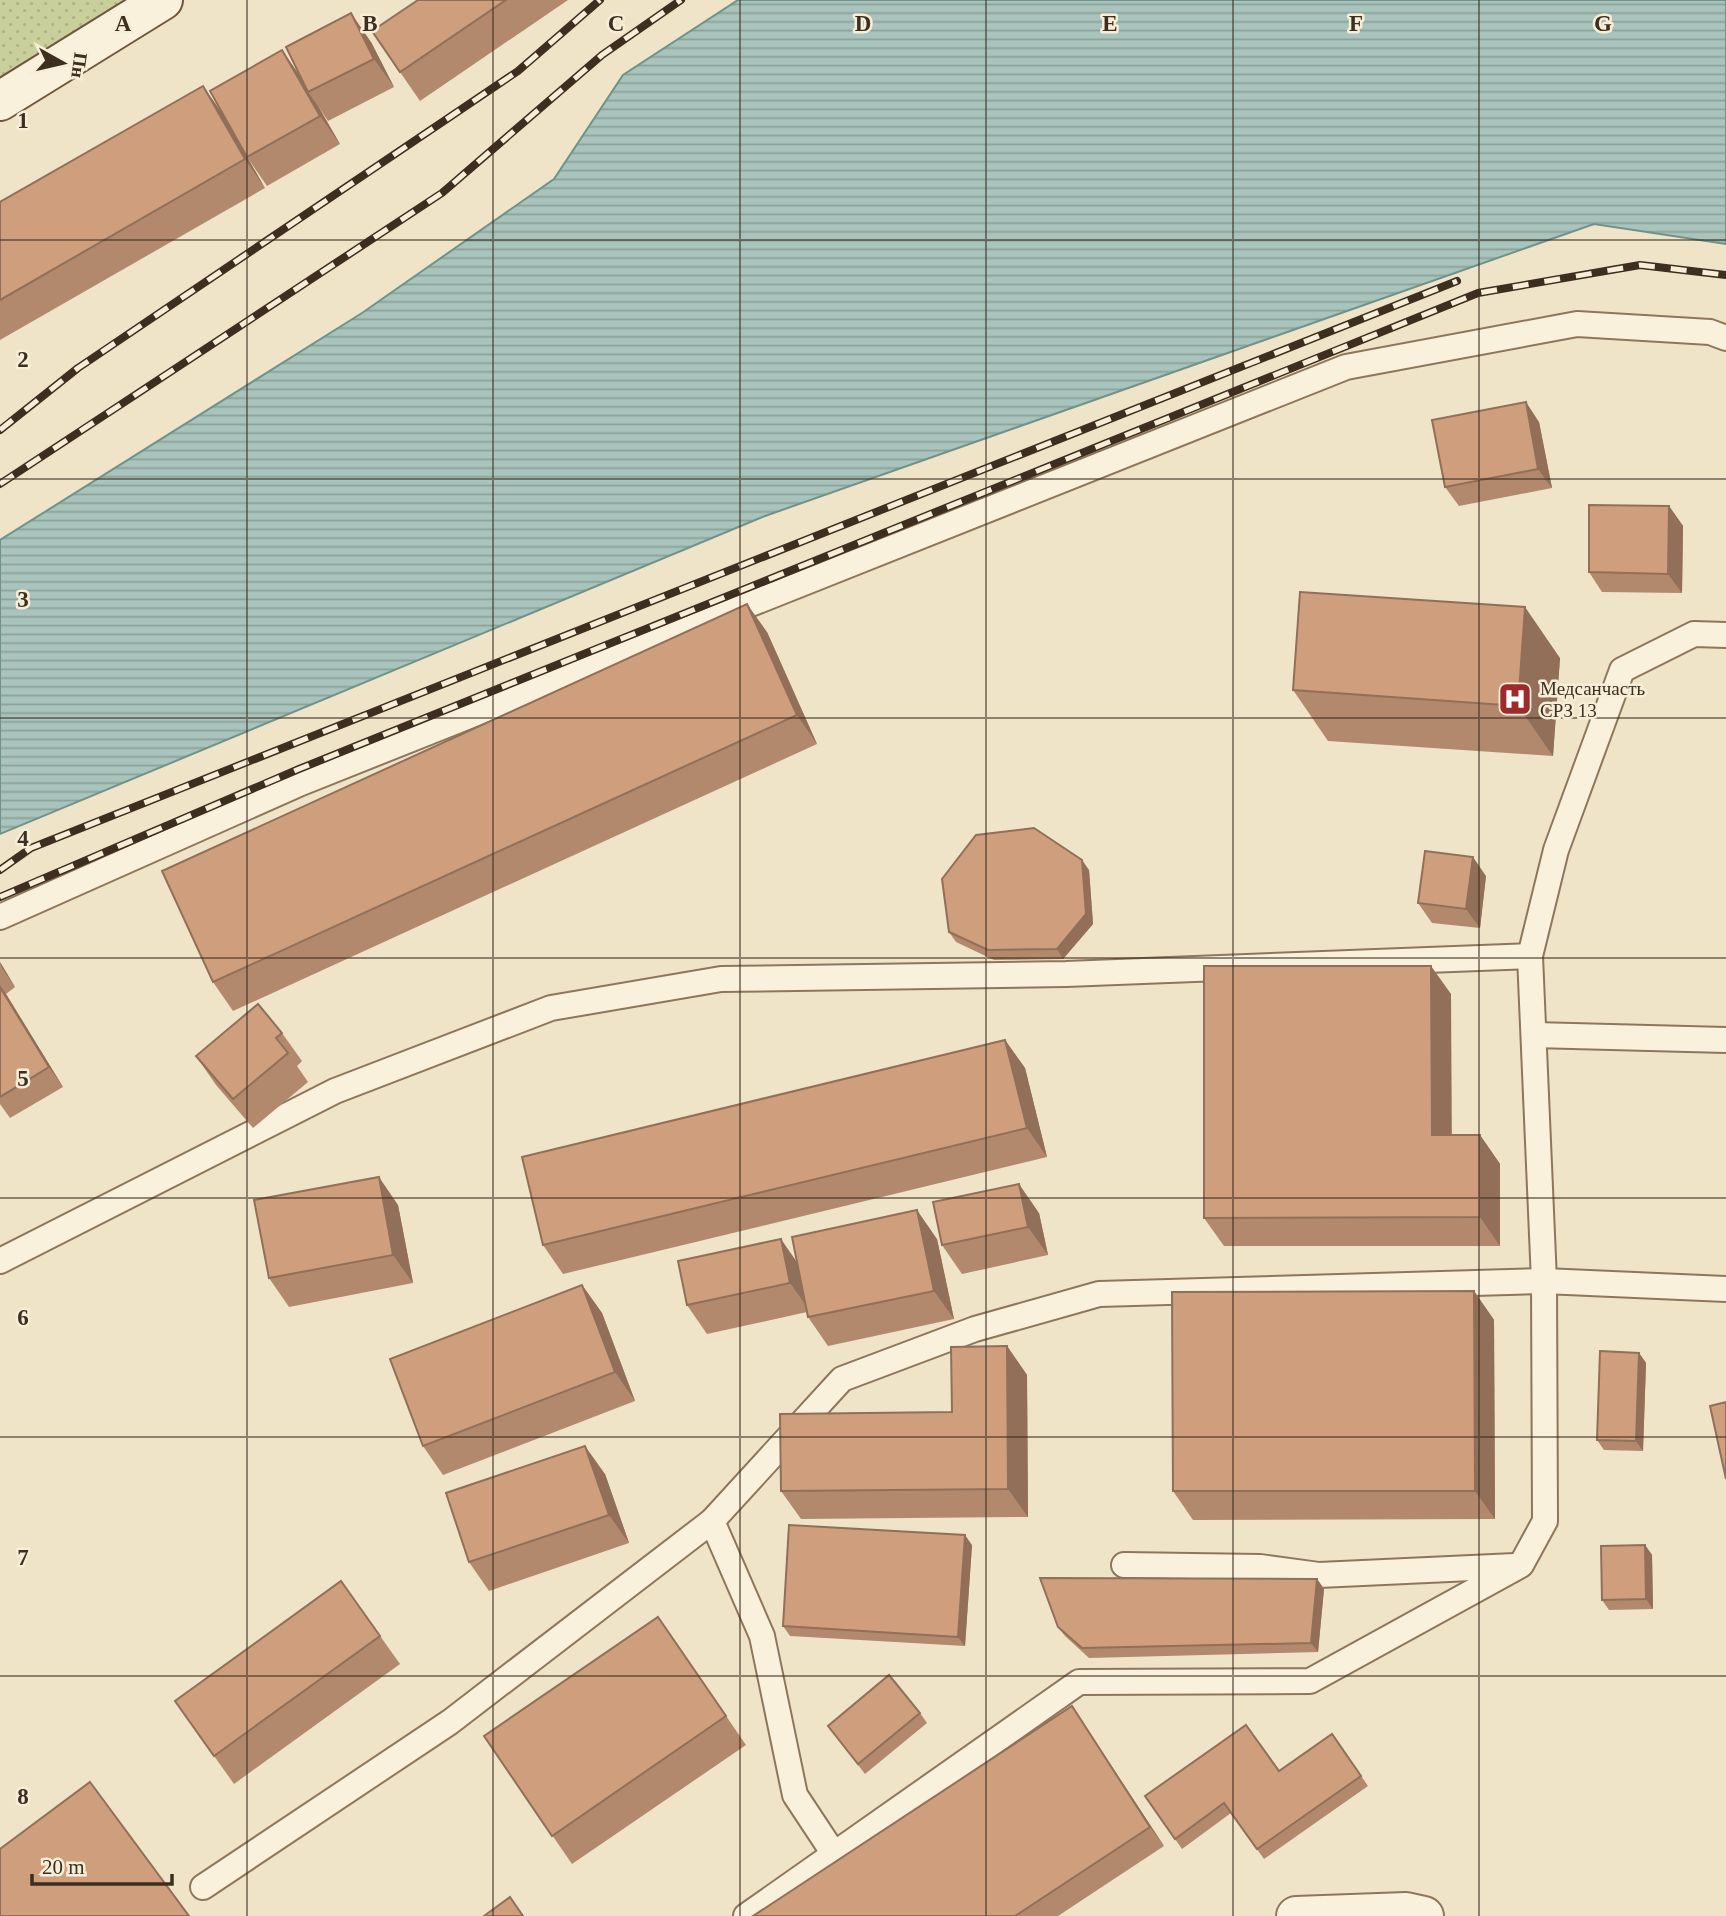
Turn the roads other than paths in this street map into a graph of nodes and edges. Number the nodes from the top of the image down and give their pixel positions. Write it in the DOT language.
graph roads {
  1 [pos="163,0"];
  2 [pos="0,101"];
  3 [pos="1726,338"];
  4 [pos="1726,635"];
  5 [pos="0,917"];
  6 [pos="1530,956"];
  7 [pos="1534,1035"];
  8 [pos="1726,1040"];
  9 [pos="0,1261"];
  10 [pos="1545,1281"];
  11 [pos="1726,1289"];
  12 [pos="712,1521"];
  13 [pos="1521,1565"];
  14 [pos="1124,1566"];
  15 [pos="834,1854"];
  16 [pos="203,1887"];
  17 [pos="746,1916"];
  18 [pos="1296,1916"];
  19 [pos="1424,1916"];
  1 -- 2 [label="main road"];
  3 -- 5 [label="lane"];
  4 -- 6 [label="lane"];
  6 -- 7 [label="lane"];
  6 -- 9 [label="lane"];
  7 -- 8 [label="lane"];
  7 -- 10 [label="lane"];
  10 -- 11 [label="lane"];
  10 -- 12 [label="lane"];
  10 -- 13 [label="lane"];
  12 -- 15 [label="lane"];
  12 -- 16 [label="lane"];
  13 -- 14 [label="lane"];
  13 -- 15 [label="lane"];
  15 -- 17 [label="lane"];
  18 -- 19 [label="main road"];
}
